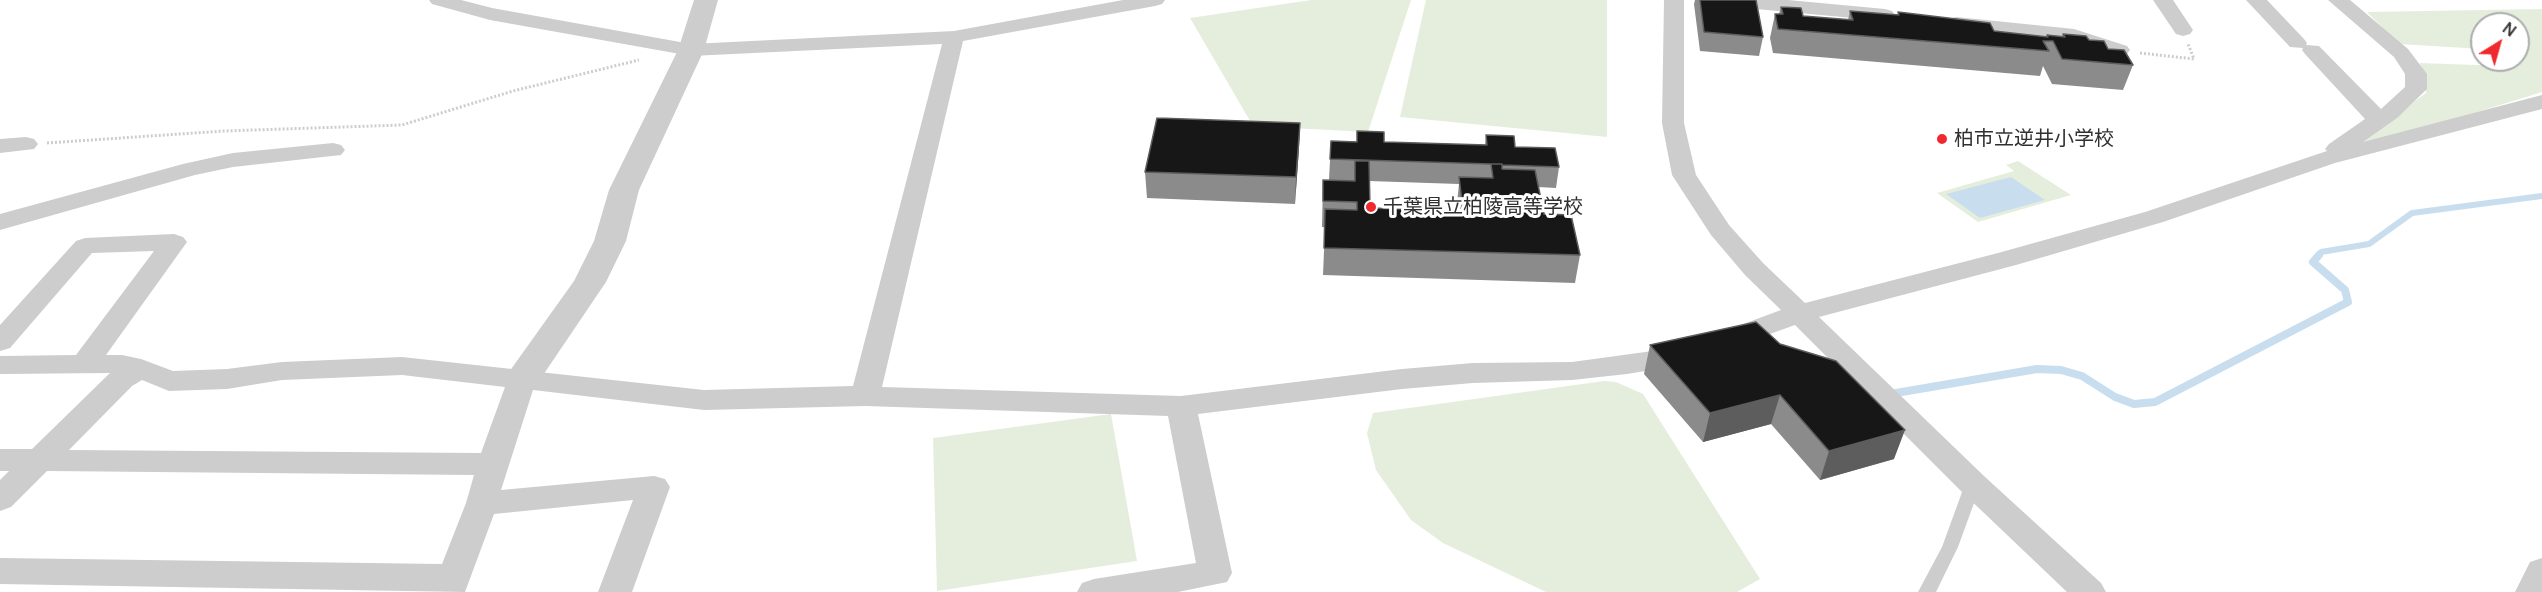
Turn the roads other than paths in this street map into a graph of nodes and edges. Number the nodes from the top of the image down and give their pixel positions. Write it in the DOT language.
graph roads {
  1 [pos="439,0"];
  2 [pos="706,0"];
  3 [pos="1155,0"];
  4 [pos="1674,0"];
  5 [pos="1724,0"];
  6 [pos="2163,0"];
  7 [pos="2256,0"];
  8 [pos="2338,0"];
  9 [pos="1901,17"];
  10 [pos="1936,21"];
  11 [pos="2183,30"];
  12 [pos="954,37"];
  13 [pos="691,50"];
  14 [pos="2120,50"];
  15 [pos="2542,102"];
  16 [pos="2379,120"];
  17 [pos="26,144"];
  18 [pos="0,146"];
  19 [pos="333,150"];
  20 [pos="2327,158"];
  21 [pos="0,222"];
  22 [pos="1800,313"];
  23 [pos="0,342"];
  24 [pos="84,365"];
  25 [pos="0,366"];
  26 [pos="141,368"];
  27 [pos="522,379"];
  28 [pos="866,396"];
  29 [pos="1181,406"];
  30 [pos="0,460"];
  31 [pos="38,460"];
  32 [pos="492,464"];
  33 [pos="1973,484"];
  34 [pos="0,499"];
  35 [pos="482,503"];
  36 [pos="0,571"];
  37 [pos="2542,571"];
  38 [pos="450,584"];
  39 [pos="615,592"];
  40 [pos="1094,592"];
  41 [pos="1927,592"];
  42 [pos="2089,592"];
  43 [pos="2532,592"];
  1 -- 13 [label="street"];
  2 -- 13 [label="street"];
  3 -- 12 [label="street"];
  4 -- 22 [label="street"];
  5 -- 9 [label="street"];
  6 -- 11 [label="street"];
  7 -- 16 [label="street"];
  8 -- 16 [label="street"];
  10 -- 14 [label="street"];
  12 -- 13 [label="street"];
  12 -- 28 [label="street"];
  13 -- 27 [label="street"];
  15 -- 20 [label="street"];
  16 -- 20 [label="street"];
  17 -- 18 [label="street"];
  19 -- 21 [label="street"];
  20 -- 22 [label="street"];
  22 -- 29 [label="street"];
  22 -- 33 [label="street"];
  23 -- 24 [label="street"];
  24 -- 25 [label="street"];
  24 -- 26 [label="street"];
  26 -- 27 [label="street"];
  26 -- 31 [label="street"];
  27 -- 28 [label="street"];
  27 -- 32 [label="street"];
  28 -- 29 [label="street"];
  29 -- 40 [label="street"];
  30 -- 31 [label="street"];
  31 -- 32 [label="street"];
  31 -- 34 [label="street"];
  32 -- 35 [label="street"];
  33 -- 41 [label="lane"];
  33 -- 42 [label="street"];
  35 -- 38 [label="street"];
  35 -- 39 [label="street"];
  36 -- 38 [label="street"];
  37 -- 43 [label="street"];
}
